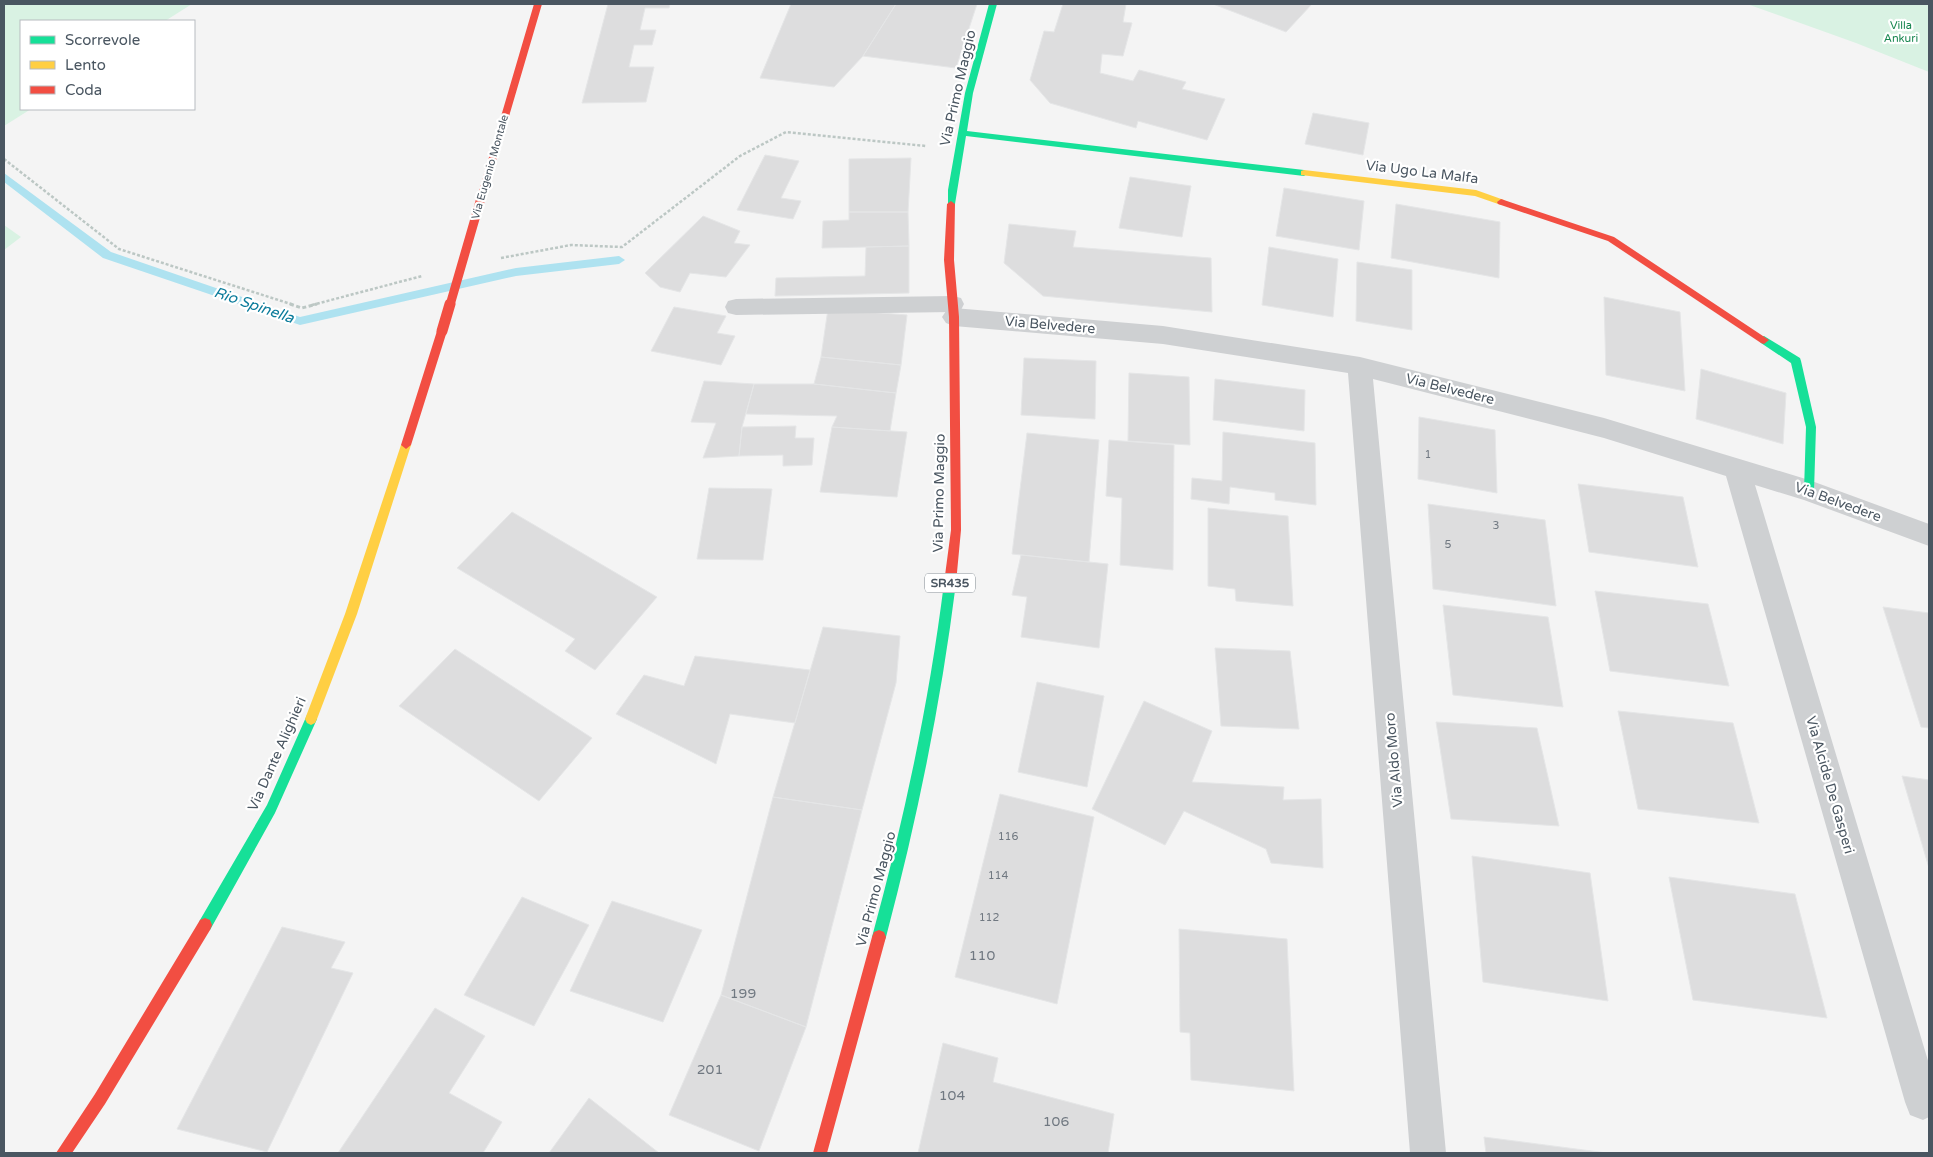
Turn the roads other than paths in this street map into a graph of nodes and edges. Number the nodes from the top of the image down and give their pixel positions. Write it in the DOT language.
graph roads {
  1 [pos="538,4"];
  2 [pos="993,4"];
  3 [pos="962,133"];
  4 [pos="736,307"];
  5 [pos="954,310"];
  6 [pos="442,331"];
  7 [pos="1360,366"];
  8 [pos="1737,468"];
  9 [pos="1809,491"];
  10 [pos="1929,535"];
  11 [pos="1923,1102"];
  12 [pos="63,1153"];
  13 [pos="820,1153"];
  14 [pos="1428,1153"];
  1 -- 6 [label="street, Via Eugenio Montale, bridge"];
  2 -- 3 [label="street, Via Primo Maggio / SR435"];
  3 -- 5 [label="street, Via Primo Maggio / SR435"];
  3 -- 9 [label="street, Via Ugo La Malfa"];
  4 -- 5 [label="lane"];
  5 -- 7 [label="street, Via Belvedere"];
  5 -- 13 [label="street, Via Primo Maggio / SR435"];
  6 -- 12 [label="street, Via Dante Alighieri"];
  7 -- 8 [label="street, Via Belvedere"];
  7 -- 14 [label="street, Via Aldo Moro"];
  8 -- 9 [label="street, Via Belvedere"];
  8 -- 11 [label="street, Via Alcide De Gasperi"];
  9 -- 10 [label="street, Via Belvedere"];
}
